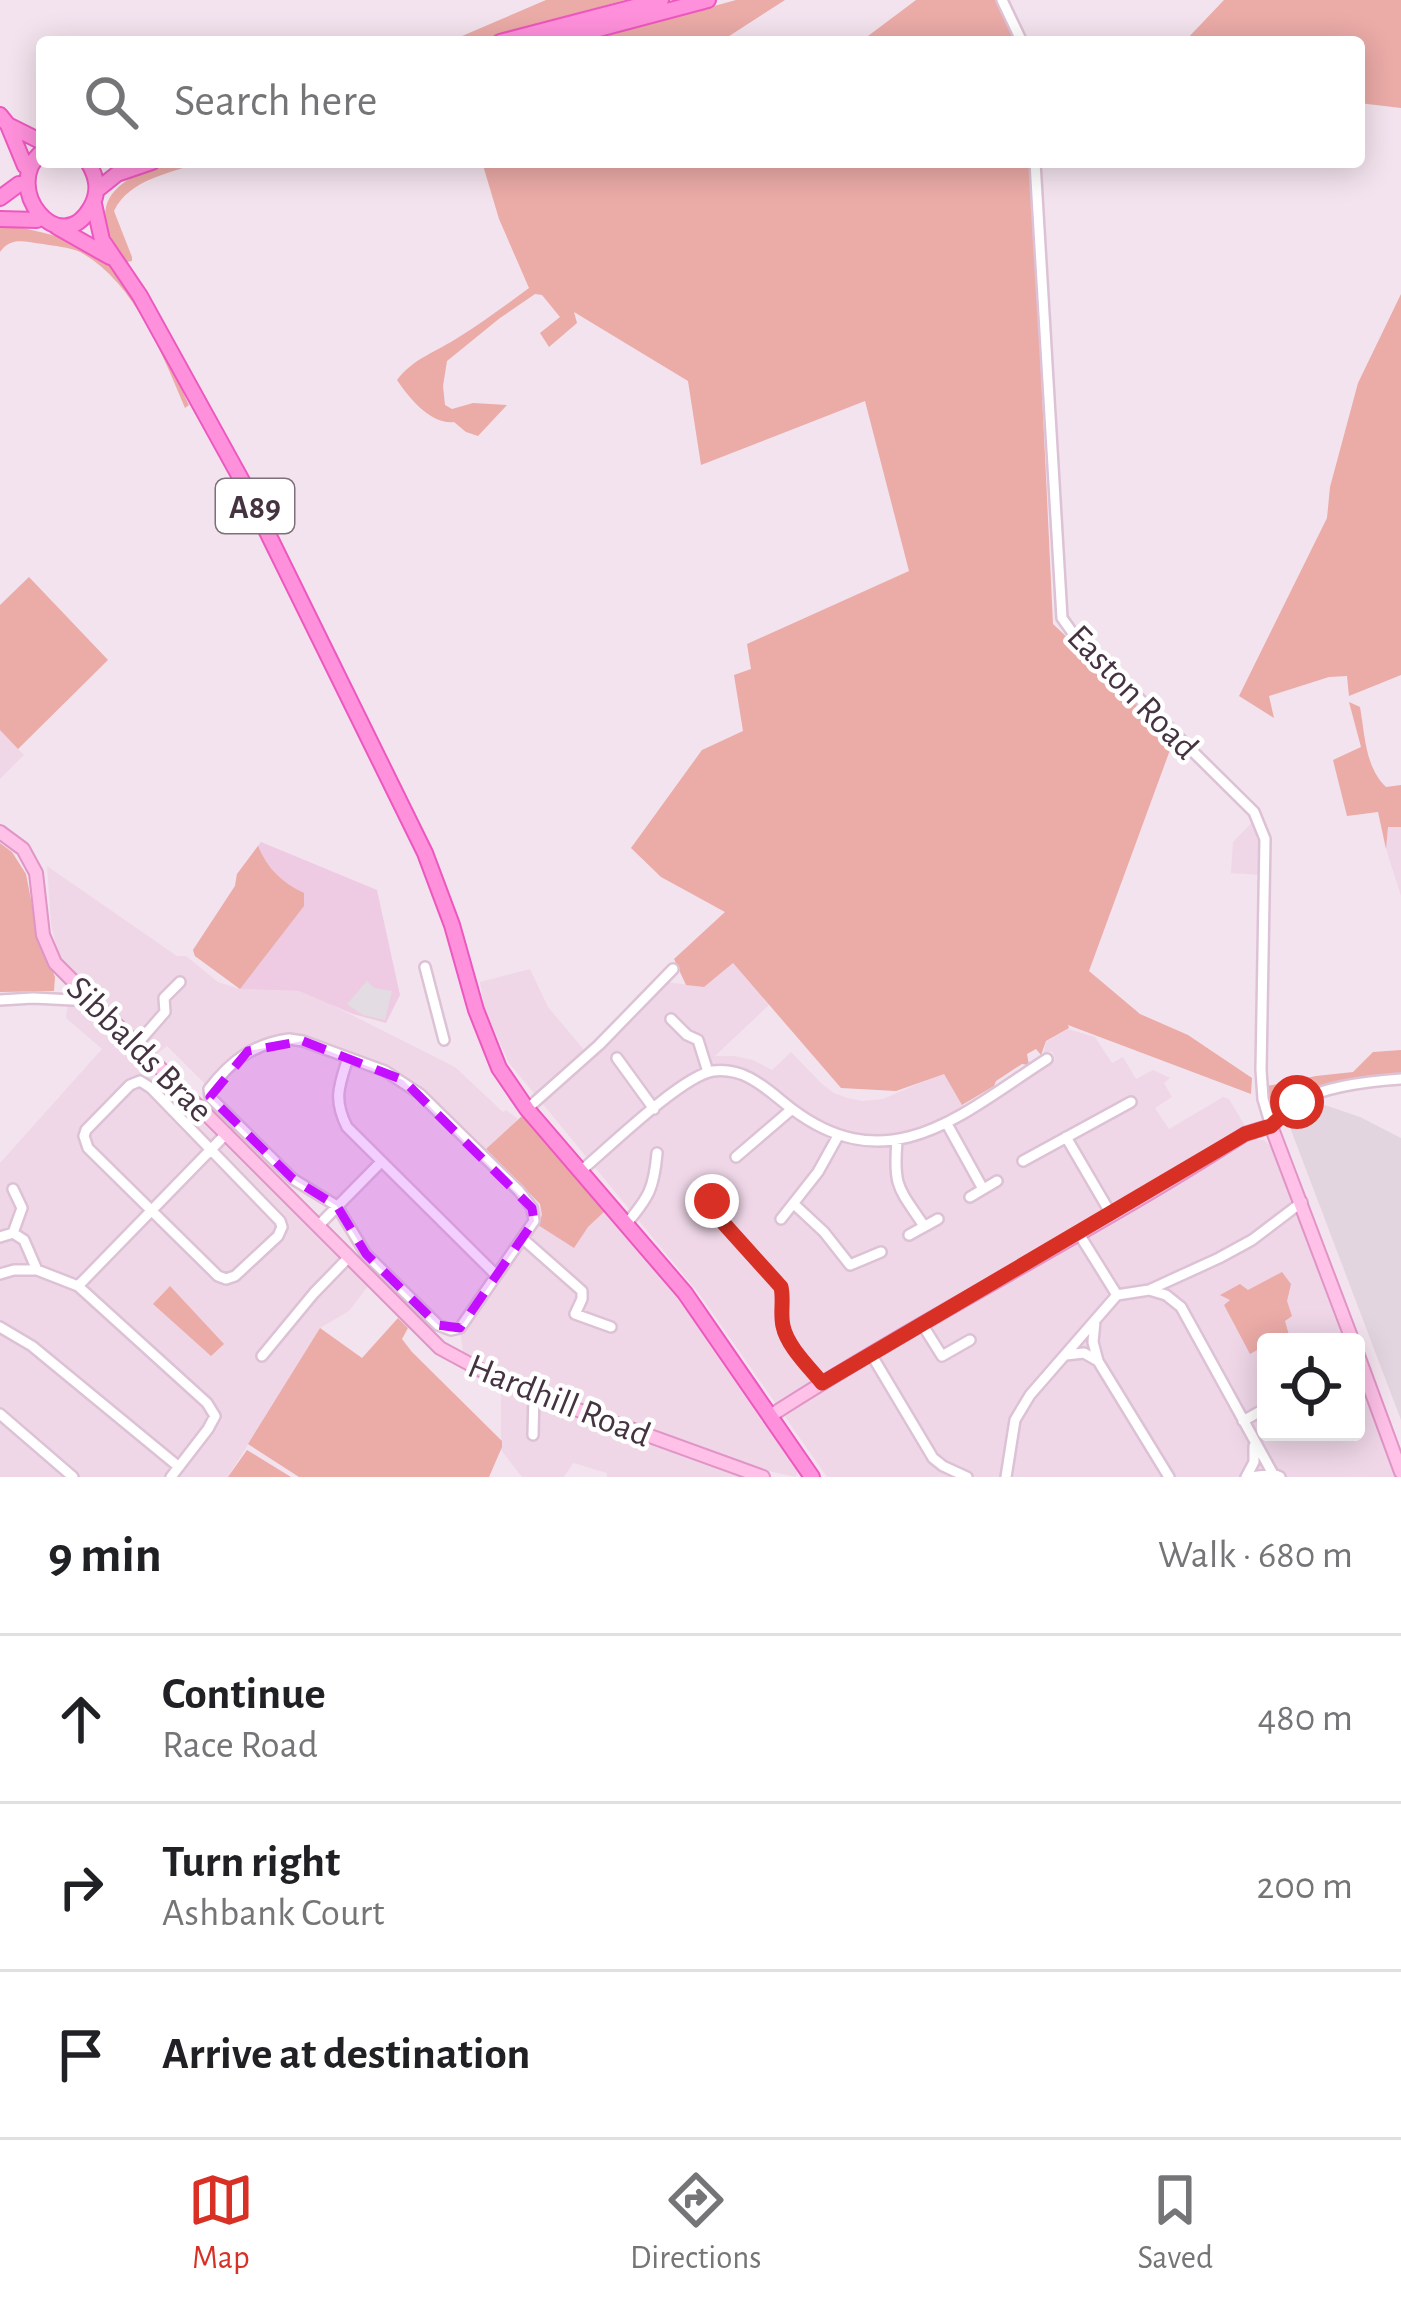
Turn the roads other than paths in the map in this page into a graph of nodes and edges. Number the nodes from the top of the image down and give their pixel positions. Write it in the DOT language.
graph roads {
  1 [pos="661,0"];
  2 [pos="708,0"];
  3 [pos="1002,0"];
  4 [pos="523,36"];
  5 [pos="573,36"];
  6 [pos="1019,36"];
  7 [pos="4,120"];
  8 [pos="36,139"];
  9 [pos="36,157"];
  10 [pos="25,166"];
  11 [pos="92,168"];
  12 [pos="134,168"];
  13 [pos="1035,168"];
  14 [pos="19,184"];
  15 [pos="95,196"];
  16 [pos="0,198"];
  17 [pos="0,218"];
  18 [pos="37,220"];
  19 [pos="55,226"];
  20 [pos="115,260"];
  21 [pos="0,832"];
  22 [pos="425,968"];
  23 [pos="673,969"];
  24 [pos="179,982"];
  25 [pos="0,1000"];
  26 [pos="93,1001"];
  27 [pos="670,1018"];
  28 [pos="443,1040"];
  29 [pos="137,1044"];
  30 [pos="348,1058"];
  31 [pos="617,1058"];
  32 [pos="1047,1059"];
  33 [pos="707,1072"];
  34 [pos="1401,1079"];
  35 [pos="1131,1102"];
  36 [pos="527,1109"];
  37 [pos="654,1109"];
  38 [pos="792,1109"];
  39 [pos="947,1124"];
  40 [pos="1271,1126"];
  41 [pos="227,1133"];
  42 [pos="838,1136"];
  43 [pos="1066,1137"];
  44 [pos="897,1141"];
  45 [pos="212,1150"];
  46 [pos="657,1153"];
  47 [pos="736,1157"];
  48 [pos="1023,1161"];
  49 [pos="381,1162"];
  50 [pos="582,1170"];
  51 [pos="997,1180"];
  52 [pos="14,1189"];
  53 [pos="983,1189"];
  54 [pos="970,1197"];
  55 [pos="1302,1202"];
  56 [pos="795,1205"];
  57 [pos="337,1206"];
  58 [pos="152,1212"];
  59 [pos="1111,1214"];
  60 [pos="718,1217"];
  61 [pos="781,1219"];
  62 [pos="938,1219"];
  63 [pos="627,1223"];
  64 [pos="318,1226"];
  65 [pos="924,1226"];
  66 [pos="13,1233"];
  67 [pos="1079,1234"];
  68 [pos="909,1235"];
  69 [pos="0,1237"];
  70 [pos="522,1238"];
  71 [pos="881,1252"];
  72 [pos="350,1257"];
  73 [pos="37,1270"];
  74 [pos="0,1274"];
  75 [pos="496,1275"];
  76 [pos="1184,1275"];
  77 [pos="78,1286"];
  78 [pos="1149,1290"];
  79 [pos="1117,1295"];
  80 [pos="1180,1307"];
  81 [pos="1095,1321"];
  82 [pos="922,1324"];
  83 [pos="0,1327"];
  84 [pos="611,1327"];
  85 [pos="1350,1333"];
  86 [pos="970,1340"];
  87 [pos="871,1354"];
  88 [pos="1066,1355"];
  89 [pos="262,1356"];
  90 [pos="1098,1361"];
  91 [pos="1365,1373"];
  92 [pos="822,1383"];
  93 [pos="534,1394"];
  94 [pos="1257,1413"];
  95 [pos="0,1414"];
  96 [pos="770,1416"];
  97 [pos="1243,1421"];
  98 [pos="533,1435"];
  99 [pos="1253,1441"];
  100 [pos="178,1467"];
  101 [pos="1401,1472"];
  102 [pos="1277,1476"];
  103 [pos="73,1477"];
  104 [pos="171,1477"];
  105 [pos="763,1477"];
  106 [pos="812,1477"];
  107 [pos="967,1477"];
  108 [pos="1006,1477"];
  109 [pos="1168,1477"];
  110 [pos="1248,1477"];
  1 -- 4 [label="main road"];
  2 -- 5 [label="main road"];
  3 -- 6 [label="street"];
  7 -- 8 [label="main road"];
  7 -- 10 [label="main road"];
  9 -- 10 [label="main road"];
  10 -- 14 [label="main road"];
  11 -- 15 [label="main road, A89"];
  12 -- 15 [label="main road"];
  13 -- 40 [label="street, Easton Road"];
  14 -- 16 [label="main road"];
  14 -- 18 [label="main road"];
  15 -- 19 [label="main road"];
  15 -- 20 [label="main road, A89"];
  17 -- 18 [label="main road"];
  18 -- 19 [label="main road, A89"];
  19 -- 20 [label="main road, A89"];
  20 -- 36 [label="main road, A89"];
  21 -- 26 [label="main road, Sibbalds Brae"];
  22 -- 28 [label="street"];
  23 -- 36 [label="street"];
  24 -- 29 [label="street"];
  25 -- 26 [label="street"];
  26 -- 29 [label="main road, Sibbalds Brae"];
  27 -- 33 [label="street"];
  29 -- 41 [label="main road, Sibbalds Brae"];
  30 -- 49 [label="street"];
  30 -- 57 [label="street"];
  30 -- 70 [label="street"];
  31 -- 37 [label="street"];
  32 -- 39 [label="street"];
  33 -- 37 [label="street"];
  33 -- 38 [label="street"];
  34 -- 40 [label="street"];
  35 -- 43 [label="street"];
  36 -- 50 [label="main road, A89"];
  37 -- 50 [label="street"];
  38 -- 42 [label="street"];
  38 -- 47 [label="street"];
  39 -- 44 [label="street"];
  39 -- 53 [label="street"];
  40 -- 55 [label="main road"];
  40 -- 59 [label="main road"];
  41 -- 45 [label="street"];
  41 -- 64 [label="main road, Hardhill Road"];
  42 -- 44 [label="street"];
  42 -- 56 [label="street"];
  43 -- 48 [label="street"];
  43 -- 59 [label="street"];
  44 -- 65 [label="street"];
  45 -- 58 [label="street"];
  45 -- 58 [label="street"];
  45 -- 58 [label="street"];
  46 -- 63 [label="street"];
  49 -- 57 [label="street"];
  49 -- 75 [label="street"];
  50 -- 63 [label="main road, A89"];
  51 -- 53 [label="street"];
  52 -- 66 [label="street"];
  53 -- 54 [label="street"];
  55 -- 76 [label="street"];
  55 -- 85 [label="main road"];
  56 -- 61 [label="street"];
  56 -- 71 [label="street"];
  57 -- 64 [label="street"];
  57 -- 75 [label="street"];
  58 -- 77 [label="street"];
  59 -- 67 [label="main road"];
  60 -- 92 [label="street"];
  62 -- 65 [label="street"];
  63 -- 96 [label="main road, A89"];
  64 -- 72 [label="main road, Hardhill Road"];
  65 -- 68 [label="street"];
  66 -- 69 [label="street"];
  66 -- 73 [label="street"];
  67 -- 79 [label="street"];
  67 -- 82 [label="main road"];
  70 -- 75 [label="street"];
  70 -- 84 [label="street"];
  72 -- 89 [label="street"];
  72 -- 93 [label="main road, Hardhill Road"];
  73 -- 74 [label="street"];
  73 -- 77 [label="street"];
  76 -- 78 [label="street"];
  76 -- 80 [label="street"];
  77 -- 100 [label="street"];
  78 -- 79 [label="street"];
  78 -- 80 [label="street"];
  79 -- 81 [label="street"];
  80 -- 97 [label="street"];
  81 -- 88 [label="street"];
  81 -- 90 [label="street"];
  82 -- 86 [label="street"];
  82 -- 87 [label="main road"];
  83 -- 100 [label="street"];
  87 -- 92 [label="main road"];
  87 -- 107 [label="street"];
  88 -- 90 [label="street"];
  88 -- 108 [label="street"];
  90 -- 109 [label="street"];
  91 -- 101 [label="main road"];
  92 -- 96 [label="main road"];
  93 -- 98 [label="street"];
  93 -- 105 [label="main road, Hardhill Road"];
  94 -- 97 [label="street"];
  95 -- 103 [label="street"];
  96 -- 106 [label="main road, A89"];
  97 -- 99 [label="street"];
  99 -- 102 [label="street"];
  99 -- 110 [label="street"];
  100 -- 104 [label="street"];
  102 -- 110 [label="street"];
}
